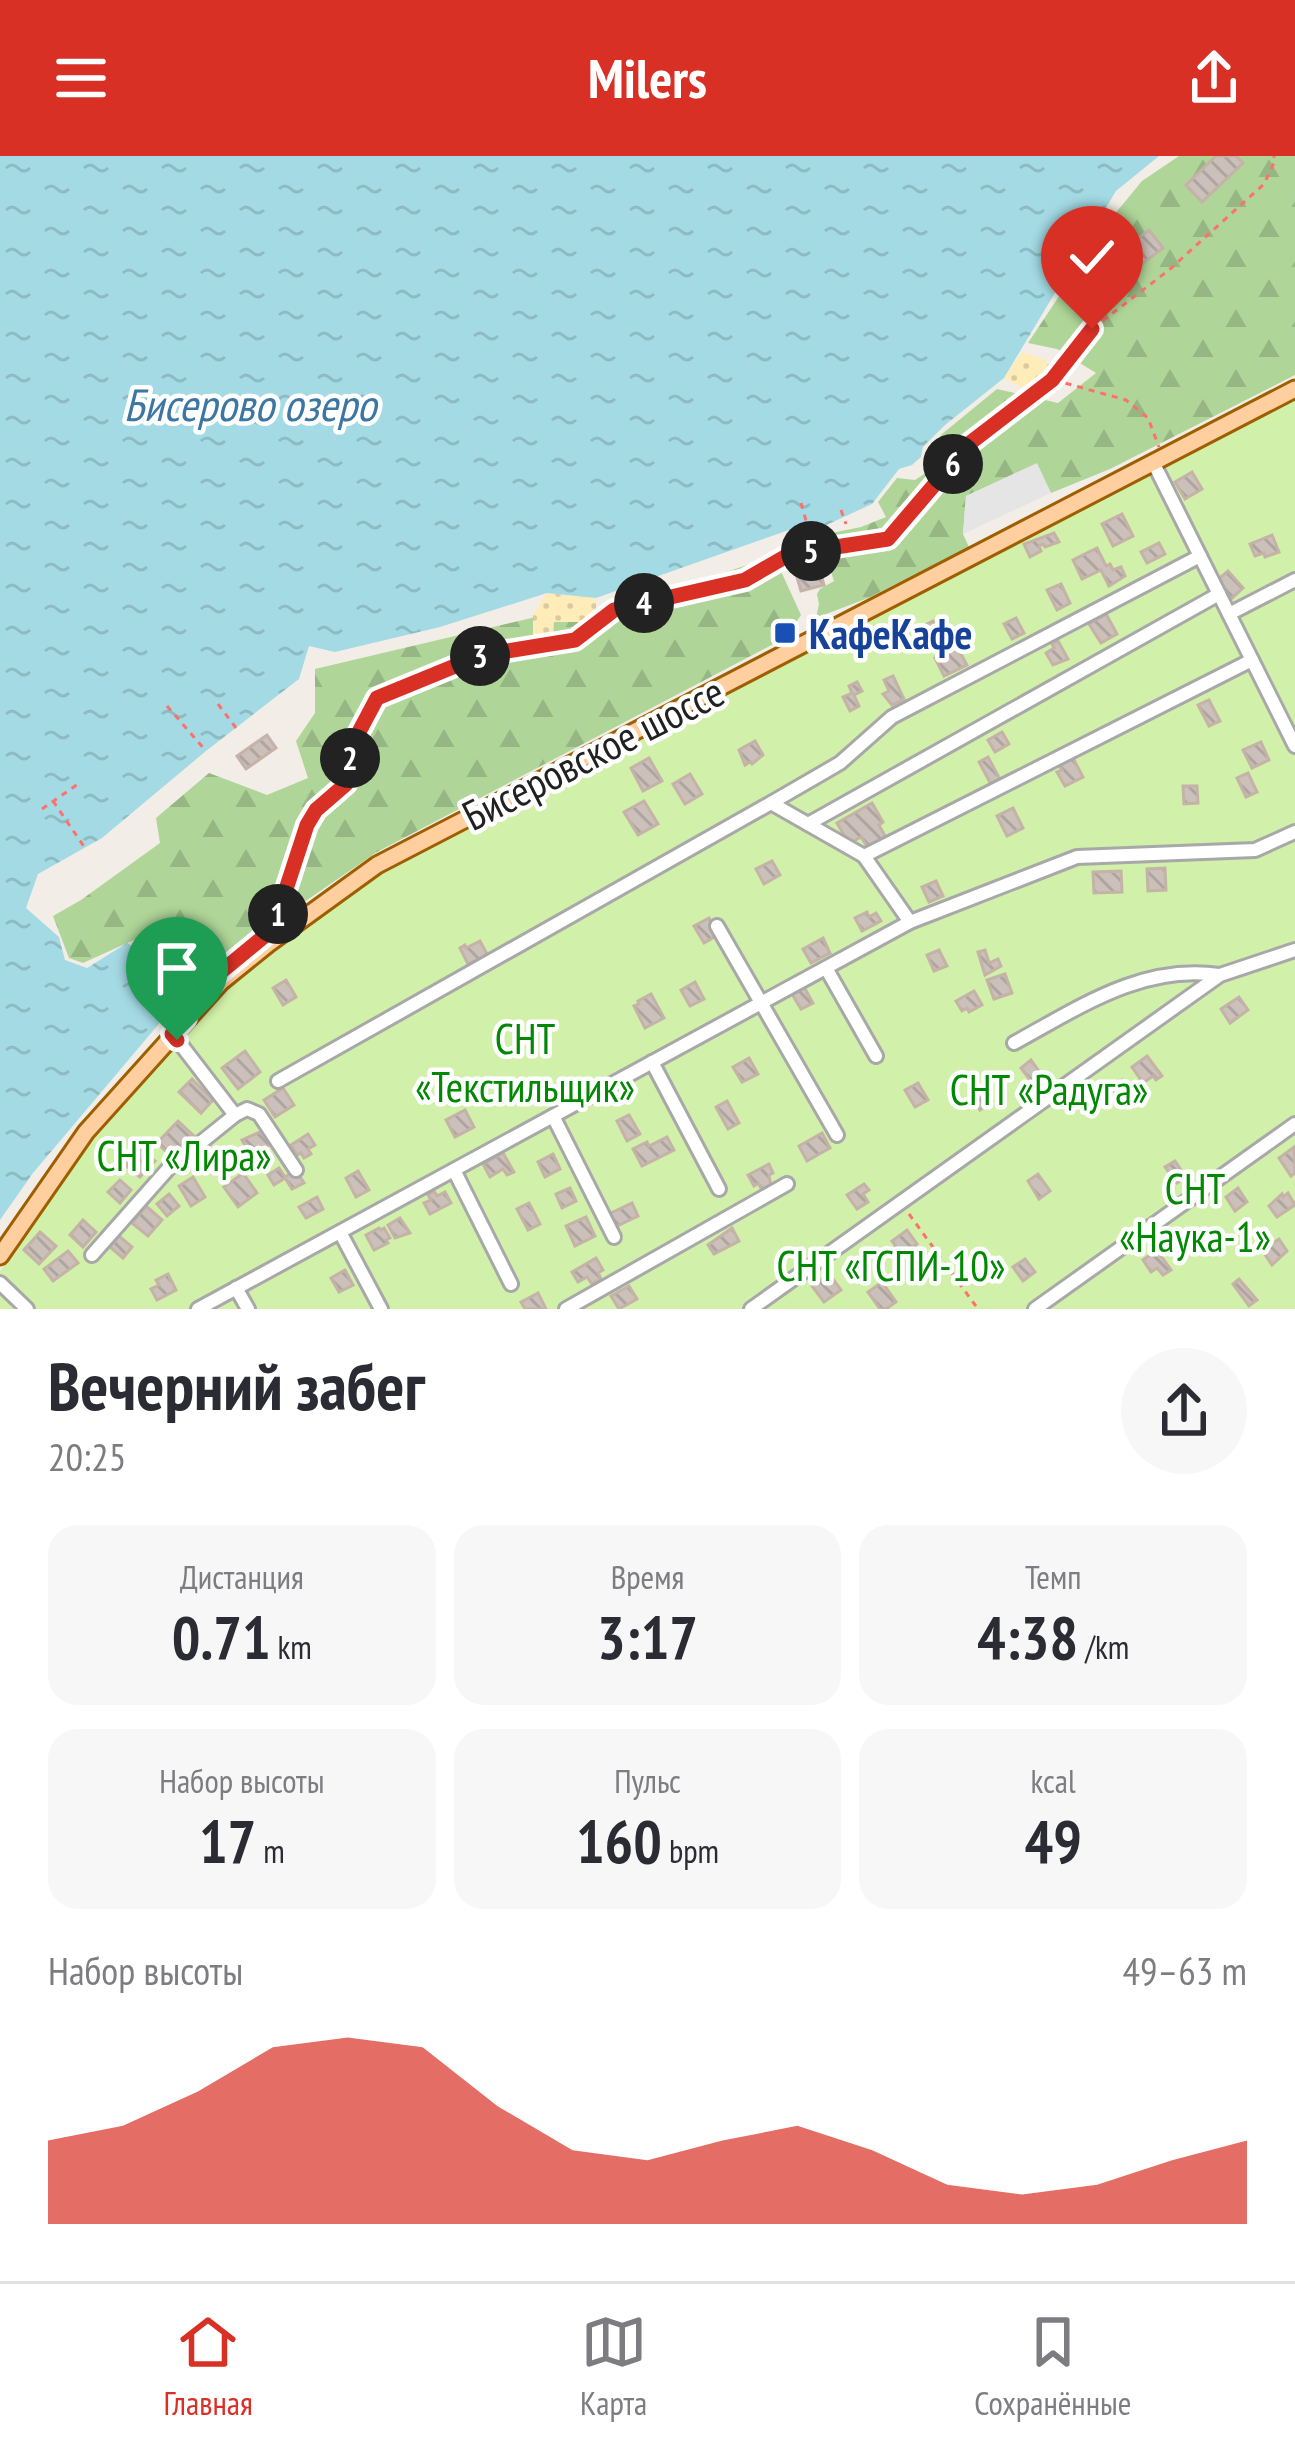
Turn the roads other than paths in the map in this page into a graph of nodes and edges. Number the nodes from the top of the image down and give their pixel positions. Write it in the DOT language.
graph roads {
  1 [pos="1295,388"];
  2 [pos="1159,459"];
  3 [pos="1200,556"];
  4 [pos="1295,580"];
  5 [pos="1219,594"];
  6 [pos="1229,614"];
  7 [pos="1252,660"];
  8 [pos="1295,746"];
  9 [pos="771,802"];
  10 [pos="808,824"];
  11 [pos="1295,832"];
  12 [pos="864,856"];
  13 [pos="910,922"];
  14 [pos="718,926"];
  15 [pos="1295,950"];
  16 [pos="826,968"];
  17 [pos="1220,975"];
  18 [pos="761,1003"];
  19 [pos="172,1034"];
  20 [pos="1014,1042"];
  21 [pos="876,1056"];
  22 [pos="652,1062"];
  23 [pos="278,1081"];
  24 [pos="236,1115"];
  25 [pos="554,1116"];
  26 [pos="1295,1124"];
  27 [pos="837,1135"];
  28 [pos="296,1170"];
  29 [pos="454,1170"];
  30 [pos="787,1184"];
  31 [pos="719,1189"];
  32 [pos="340,1232"];
  33 [pos="614,1237"];
  34 [pos="92,1255"];
  35 [pos="0,1256"];
  36 [pos="0,1283"];
  37 [pos="511,1284"];
  38 [pos="236,1288"];
  39 [pos="28,1309"];
  40 [pos="198,1309"];
  41 [pos="248,1309"];
  42 [pos="381,1309"];
  43 [pos="566,1309"];
  44 [pos="751,1309"];
  45 [pos="1035,1309"];
  1 -- 2 [label="main road, Бисеровское шоссе"];
  2 -- 3 [label="street"];
  2 -- 19 [label="main road, Бисеровское шоссе"];
  3 -- 5 [label="street"];
  3 -- 9 [label="street"];
  4 -- 6 [label="street"];
  5 -- 6 [label="street"];
  5 -- 10 [label="street"];
  6 -- 7 [label="street"];
  7 -- 8 [label="street"];
  7 -- 12 [label="street"];
  9 -- 10 [label="street"];
  9 -- 23 [label="street"];
  10 -- 12 [label="street"];
  11 -- 13 [label="street"];
  12 -- 13 [label="street"];
  13 -- 16 [label="street"];
  14 -- 18 [label="street"];
  15 -- 17 [label="street"];
  16 -- 18 [label="street"];
  16 -- 21 [label="street"];
  17 -- 20 [label="street"];
  17 -- 44 [label="street"];
  18 -- 22 [label="street"];
  18 -- 27 [label="street"];
  19 -- 24 [label="street"];
  19 -- 35 [label="main road, Бисеровское шоссе"];
  22 -- 25 [label="street"];
  22 -- 31 [label="street"];
  24 -- 28 [label="street"];
  24 -- 34 [label="street"];
  25 -- 29 [label="street"];
  25 -- 33 [label="street"];
  26 -- 45 [label="street"];
  29 -- 32 [label="street"];
  29 -- 37 [label="street"];
  30 -- 43 [label="street"];
  32 -- 38 [label="street"];
  32 -- 42 [label="street"];
  36 -- 39 [label="street"];
  38 -- 40 [label="street"];
  38 -- 41 [label="street"];
}
